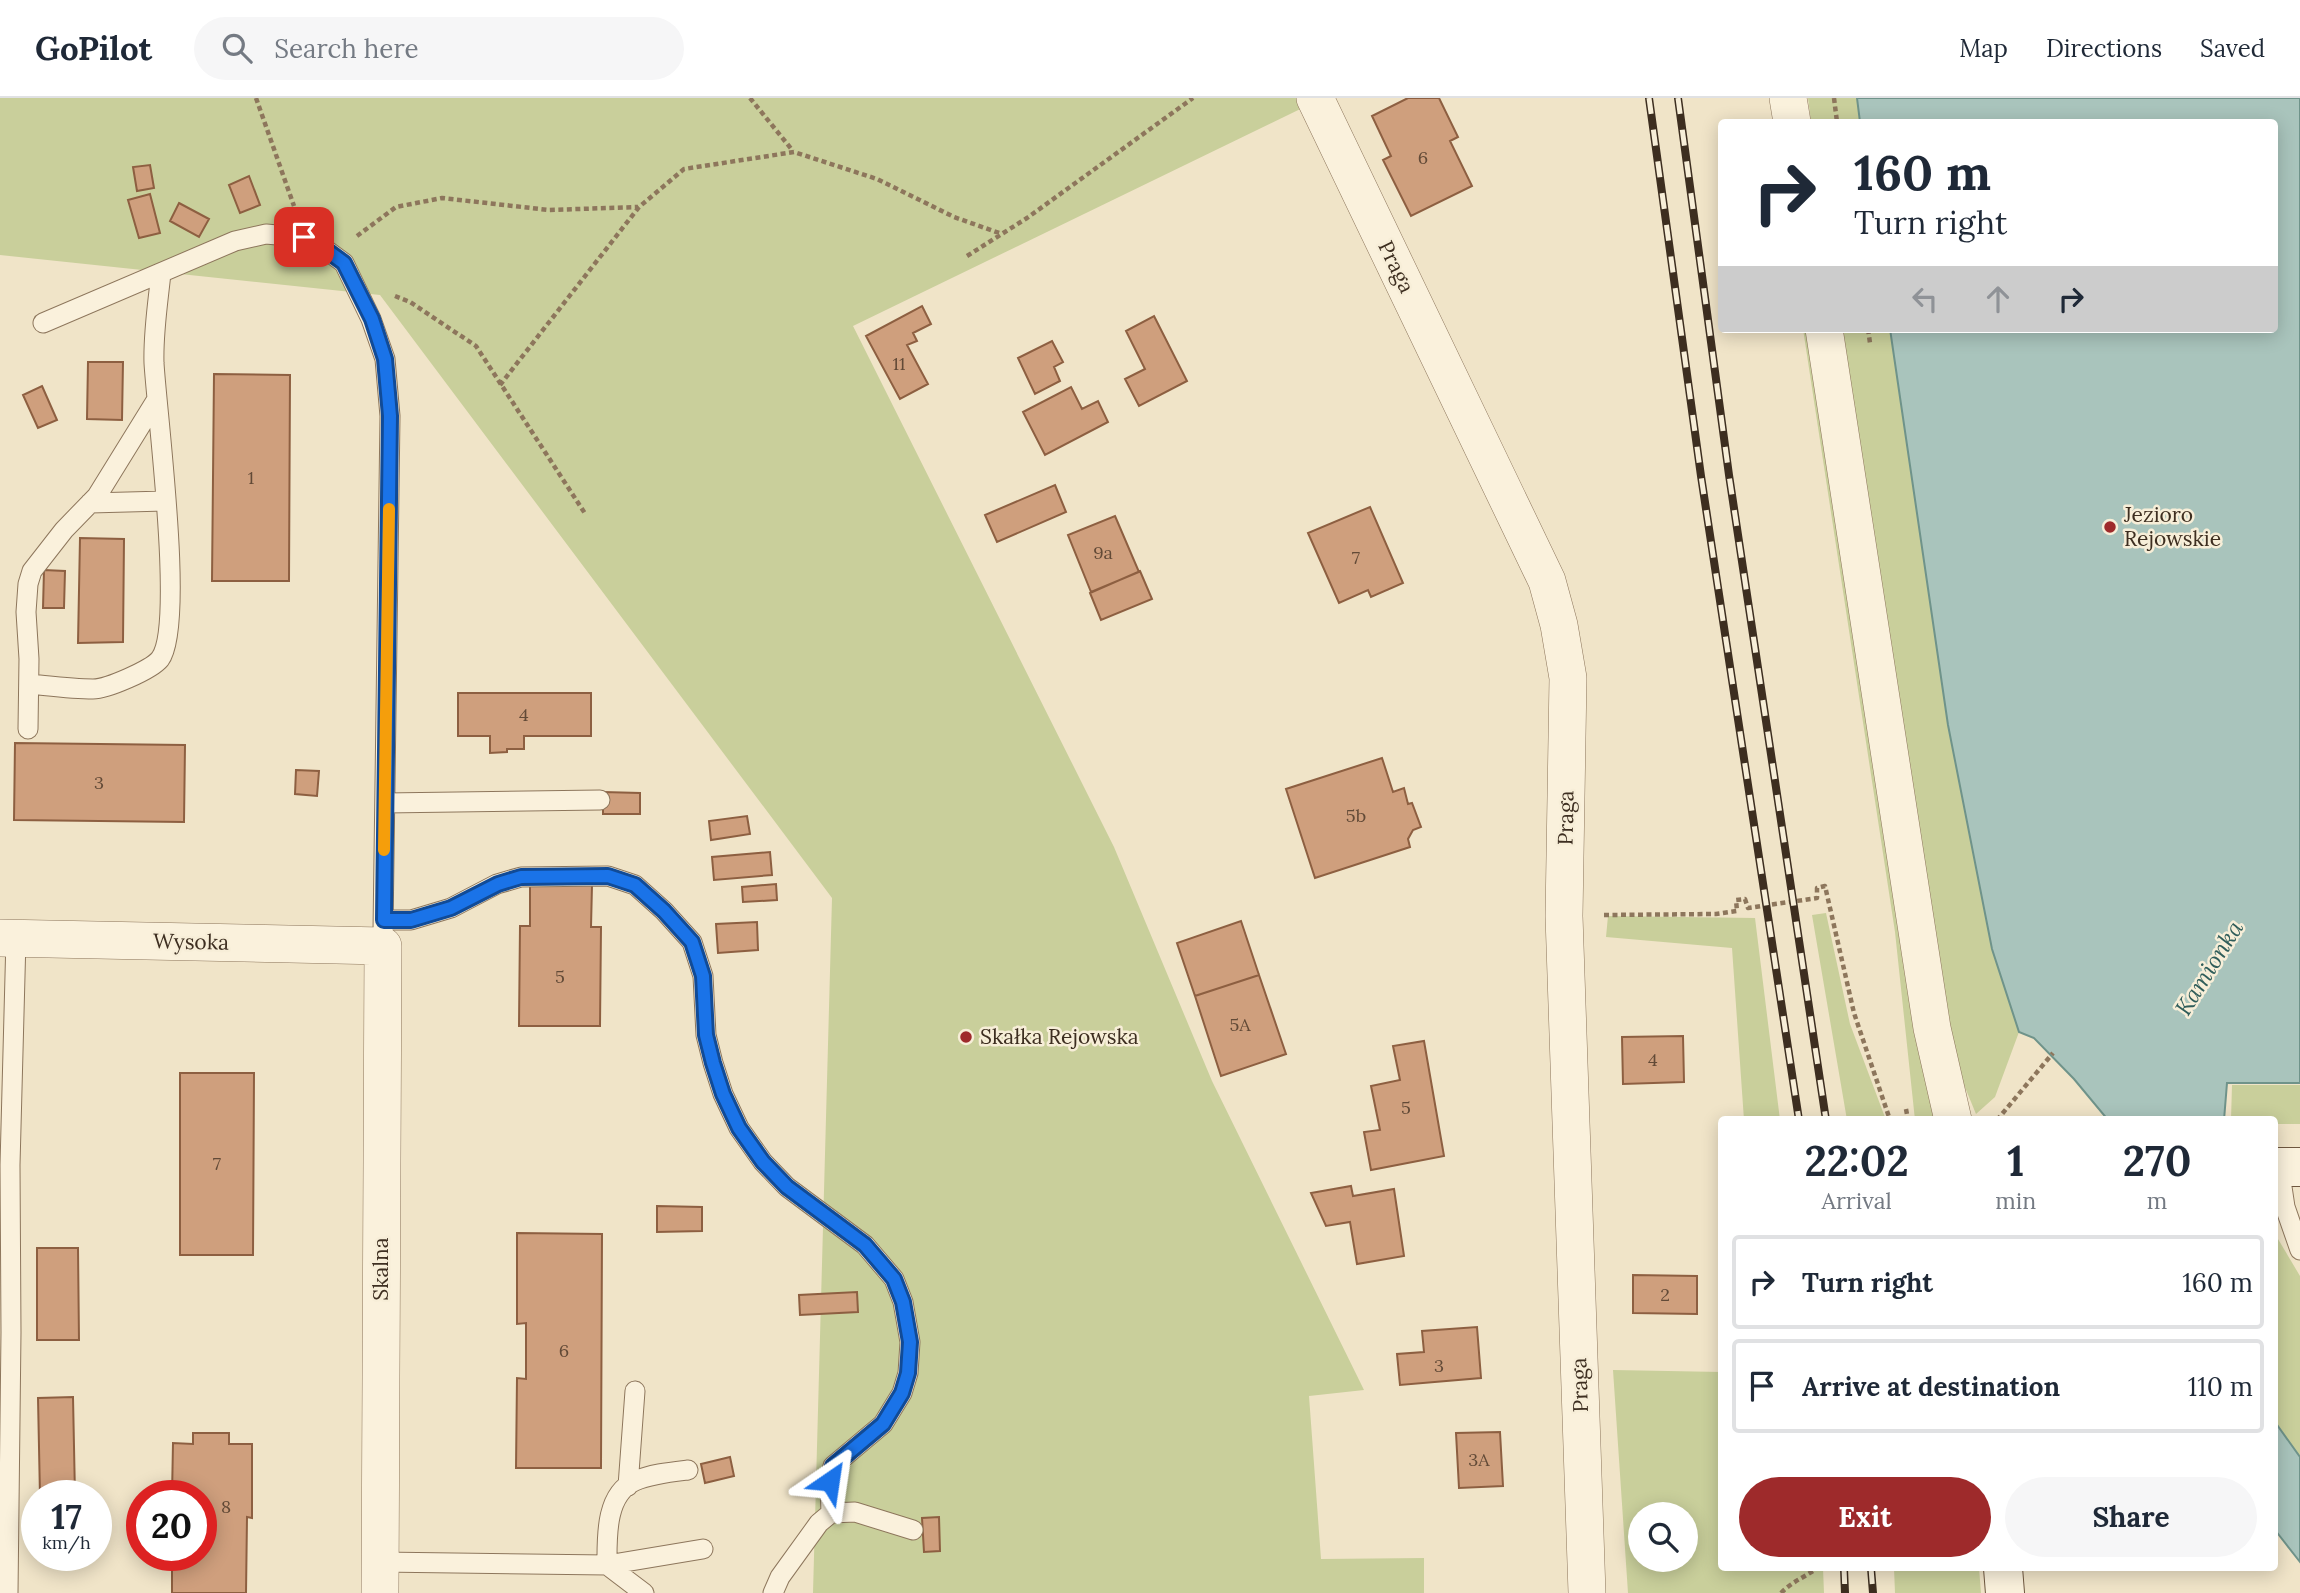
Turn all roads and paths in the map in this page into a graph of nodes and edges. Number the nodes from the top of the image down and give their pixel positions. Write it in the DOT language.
graph roads {
  1 [pos="256,98"];
  2 [pos="750,98"];
  3 [pos="1193,98"];
  4 [pos="1315,98"];
  5 [pos="1788,98"];
  6 [pos="1834,98"];
  7 [pos="1792,119"];
  8 [pos="1837,119"];
  9 [pos="794,152"];
  10 [pos="639,207"];
  11 [pos="1002,234"];
  12 [pos="304,237"];
  13 [pos="332,254"];
  14 [pos="967,256"];
  15 [pos="160,273"];
  16 [pos="352,278"];
  17 [pos="43,323"];
  18 [pos="1825,333"];
  19 [pos="500,385"];
  20 [pos="157,399"];
  21 [pos="164,500"];
  22 [pos="90,503"];
  23 [pos="586,514"];
  24 [pos="29,684"];
  25 [pos="28,729"];
  26 [pos="600,800"];
  27 [pos="385,803"];
  28 [pos="1564,916"];
  29 [pos="383,933"];
  30 [pos="8,938"];
  31 [pos="2053,1053"];
  32 [pos="1889,1116"];
  33 [pos="1952,1116"];
  34 [pos="2000,1116"];
  35 [pos="2285,1167"];
  36 [pos="2300,1250"];
  37 [pos="635,1391"];
  38 [pos="688,1470"];
  39 [pos="628,1486"];
  40 [pos="831,1513"];
  41 [pos="913,1530"];
  42 [pos="703,1549"];
  43 [pos="607,1565"];
  44 [pos="1813,1571"];
  45 [pos="2003,1571"];
  46 [pos="380,1578"];
  47 [pos="8,1593"];
  48 [pos="644,1593"];
  49 [pos="772,1593"];
  50 [pos="1587,1593"];
  51 [pos="1781,1593"];
  52 [pos="2004,1593"];
  1 -- 12 [label="path"];
  2 -- 9 [label="path"];
  3 -- 11 [label="path"];
  4 -- 28 [label="street, Praga"];
  5 -- 7 [label="street"];
  6 -- 8 [label="path"];
  9 -- 10 [label="path"];
  9 -- 11 [label="path"];
  10 -- 13 [label="path"];
  10 -- 19 [label="path"];
  11 -- 14 [label="path"];
  12 -- 13 [label="lane"];
  12 -- 15 [label="lane"];
  13 -- 16 [label="lane"];
  15 -- 17 [label="lane"];
  15 -- 20 [label="lane"];
  16 -- 19 [label="path"];
  16 -- 27 [label="lane"];
  18 -- 33 [label="street"];
  19 -- 23 [label="path"];
  20 -- 21 [label="lane"];
  20 -- 22 [label="lane"];
  21 -- 22 [label="lane"];
  21 -- 24 [label="lane"];
  22 -- 24 [label="lane"];
  24 -- 25 [label="lane"];
  26 -- 27 [label="lane"];
  27 -- 29 [label="lane"];
  28 -- 32 [label="path"];
  28 -- 50 [label="street, Praga"];
  29 -- 30 [label="street, Wysoka"];
  29 -- 40 [label="lane"];
  29 -- 46 [label="street, Skalna"];
  30 -- 47 [label="lane"];
  31 -- 34 [label="path"];
  35 -- 36 [label="lane"];
  37 -- 39 [label="lane"];
  38 -- 39 [label="lane"];
  39 -- 43 [label="lane"];
  40 -- 41 [label="lane"];
  40 -- 49 [label="lane"];
  42 -- 43 [label="lane"];
  43 -- 46 [label="lane"];
  43 -- 48 [label="lane"];
  44 -- 51 [label="path"];
  45 -- 52 [label="street"];
}
